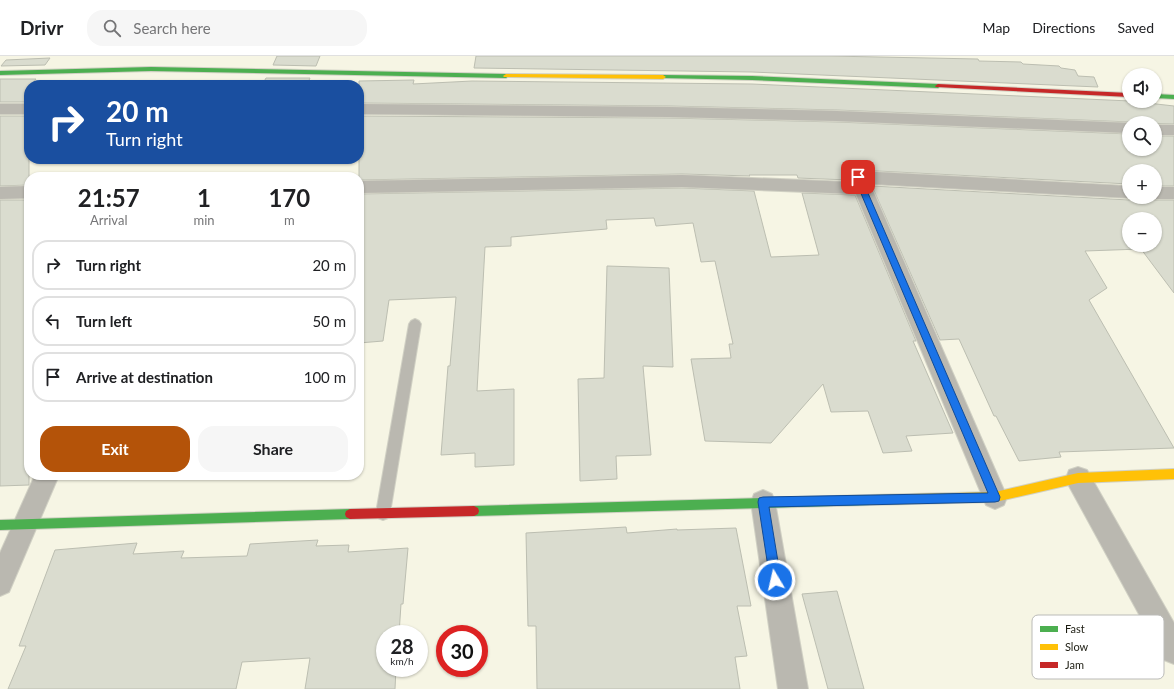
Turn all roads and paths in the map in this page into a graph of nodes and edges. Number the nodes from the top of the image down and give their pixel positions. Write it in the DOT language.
graph roads {
  1 [pos="0,73"];
  2 [pos="1122,95"];
  3 [pos="1162,97"];
  4 [pos="1174,98"];
  5 [pos="0,109"];
  6 [pos="24,109"];
  7 [pos="364,109"];
  8 [pos="1122,128"];
  9 [pos="1162,130"];
  10 [pos="1174,130"];
  11 [pos="364,187"];
  12 [pos="861,188"];
  13 [pos="24,192"];
  14 [pos="1122,192"];
  15 [pos="1162,192"];
  16 [pos="0,193"];
  17 [pos="1174,193"];
  18 [pos="415,324"];
  19 [pos="1174,474"];
  20 [pos="1078,478"];
  21 [pos="45,480"];
  22 [pos="995,497"];
  23 [pos="763,502"];
  24 [pos="383,513"];
  25 [pos="26,524"];
  26 [pos="0,525"];
  27 [pos="0,583"];
  28 [pos="1154,615"];
  29 [pos="1164,632"];
  30 [pos="1174,650"];
  31 [pos="793,689"];
  1 -- 2 [label="street"];
  3 -- 4 [label="street"];
  5 -- 6 [label="street"];
  7 -- 8 [label="street"];
  9 -- 10 [label="street"];
  11 -- 12 [label="street"];
  12 -- 14 [label="street"];
  12 -- 22 [label="street"];
  13 -- 16 [label="street"];
  15 -- 17 [label="street"];
  18 -- 24 [label="lane"];
  19 -- 20 [label="street"];
  20 -- 22 [label="street"];
  20 -- 28 [label="street"];
  21 -- 25 [label="street"];
  22 -- 23 [label="street"];
  23 -- 24 [label="street"];
  23 -- 31 [label="street"];
  24 -- 25 [label="street"];
  25 -- 26 [label="street"];
  25 -- 27 [label="street"];
  29 -- 30 [label="street"];
}
